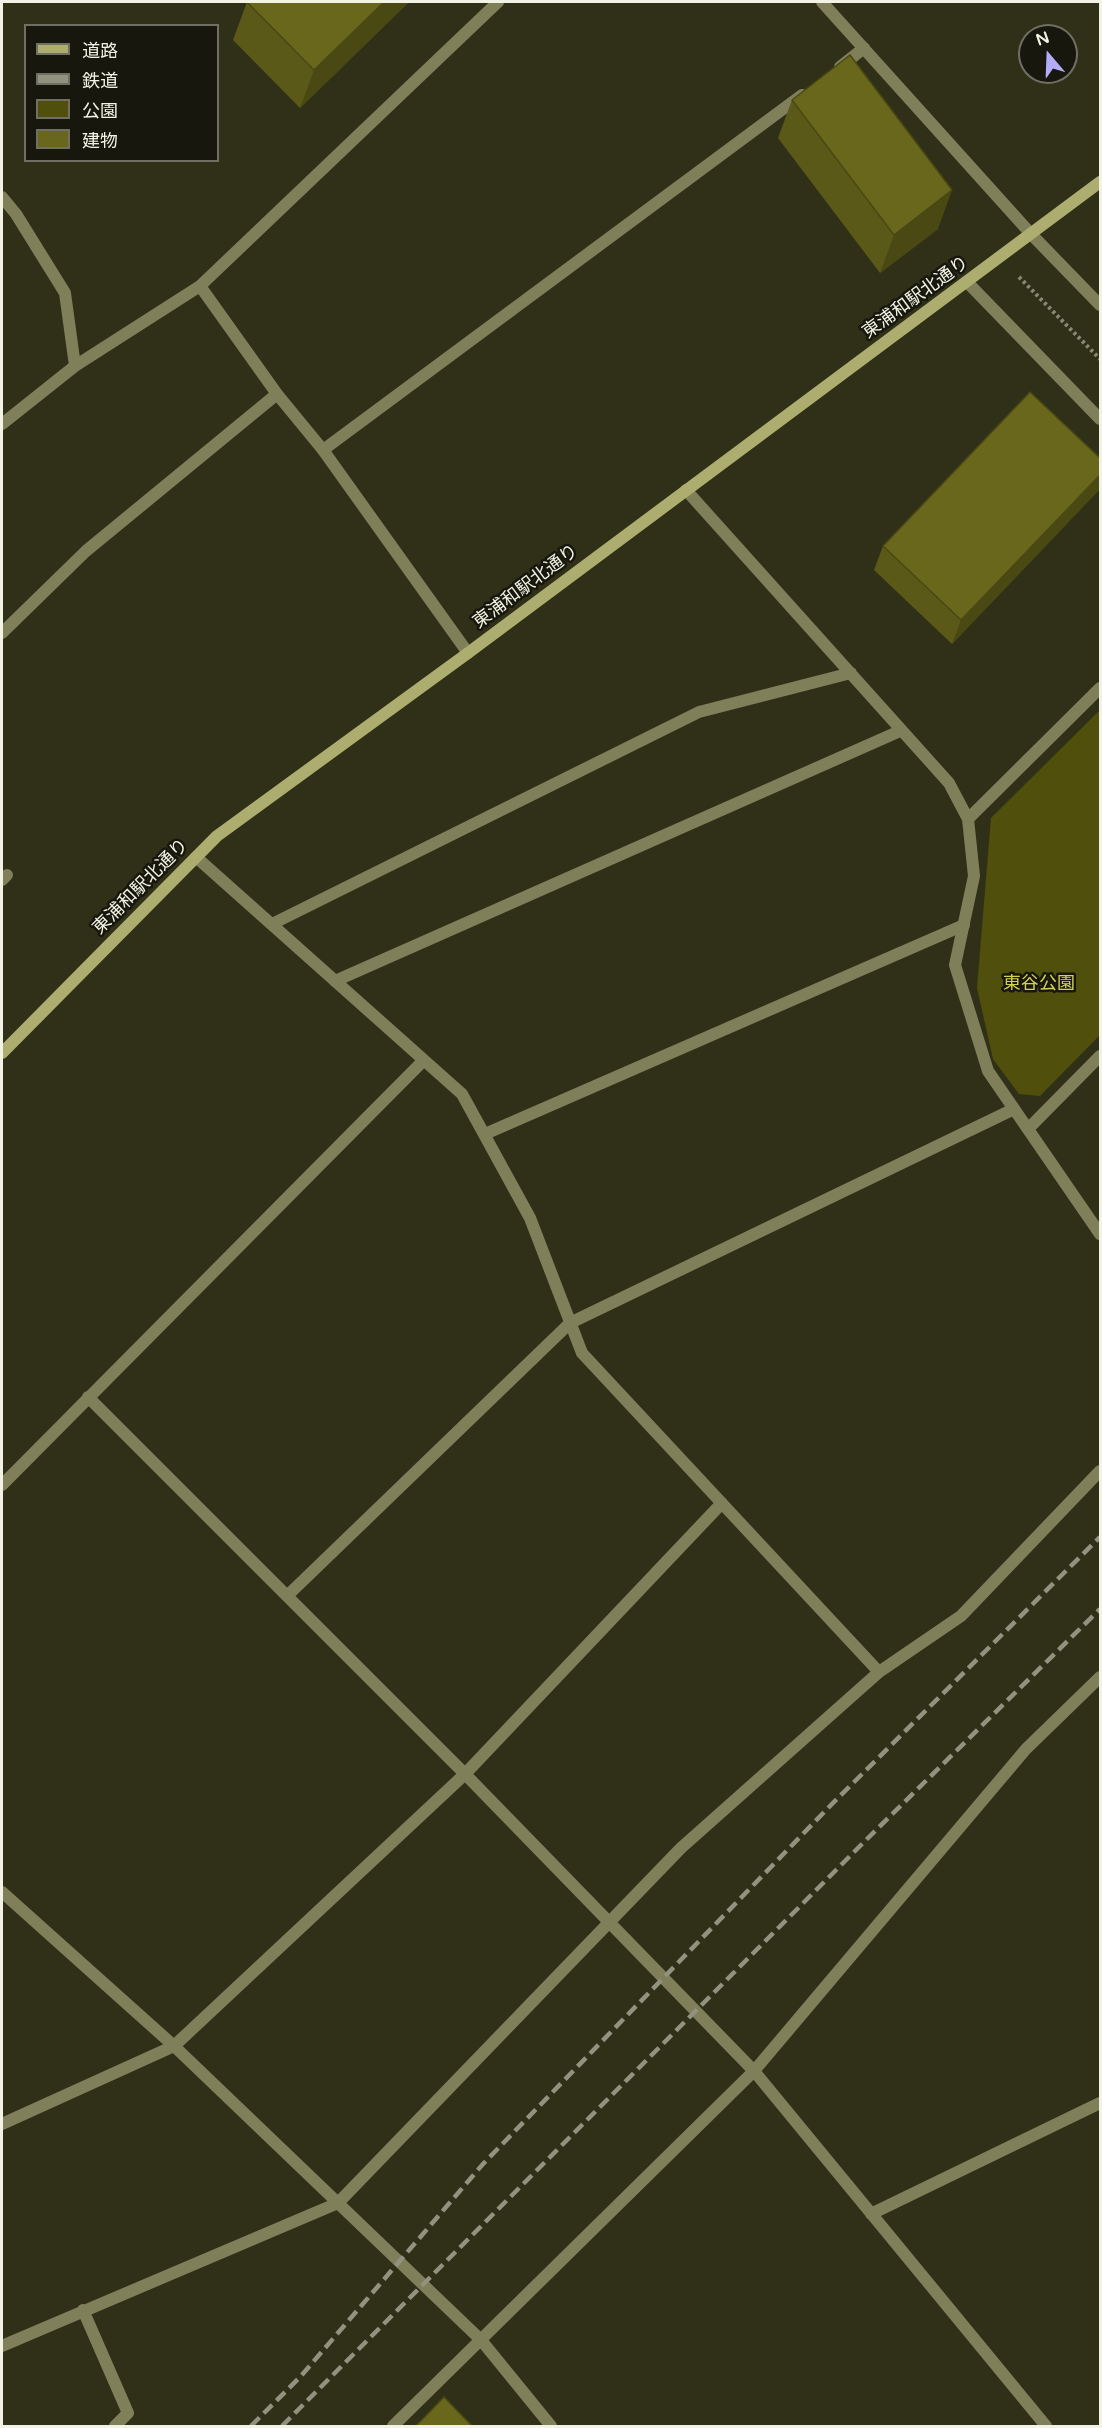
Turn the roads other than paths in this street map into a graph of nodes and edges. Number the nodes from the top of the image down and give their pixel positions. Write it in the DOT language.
graph roads {
  1 [pos="498,2"];
  2 [pos="822,2"];
  3 [pos="864,48"];
  4 [pos="830,74"];
  5 [pos="811,88"];
  6 [pos="1101,182"];
  7 [pos="2,197"];
  8 [pos="1031,234"];
  9 [pos="968,283"];
  10 [pos="200,286"];
  11 [pos="1101,304"];
  12 [pos="75,366"];
  13 [pos="277,394"];
  14 [pos="1101,419"];
  15 [pos="2,424"];
  16 [pos="323,450"];
  17 [pos="686,490"];
  18 [pos="2,633"];
  19 [pos="468,653"];
  20 [pos="851,673"];
  21 [pos="1101,688"];
  22 [pos="900,731"];
  23 [pos="968,819"];
  24 [pos="196,857"];
  25 [pos="272,924"];
  26 [pos="963,925"];
  27 [pos="335,981"];
  28 [pos="2,1053"];
  29 [pos="1101,1056"];
  30 [pos="424,1059"];
  31 [pos="1014,1109"];
  32 [pos="1028,1129"];
  33 [pos="484,1134"];
  34 [pos="1101,1234"];
  35 [pos="570,1323"];
  36 [pos="88,1397"];
  37 [pos="1101,1471"];
  38 [pos="2,1485"];
  39 [pos="722,1503"];
  40 [pos="287,1596"];
  41 [pos="879,1672"];
  42 [pos="1101,1677"];
  43 [pos="465,1774"];
  44 [pos="2,1893"];
  45 [pos="7,1906"];
  46 [pos="608,1923"];
  47 [pos="174,2046"];
  48 [pos="754,2071"];
  49 [pos="1101,2103"];
  50 [pos="2,2124"];
  51 [pos="338,2203"];
  52 [pos="871,2214"];
  53 [pos="83,2310"];
  54 [pos="481,2340"];
  55 [pos="2,2346"];
  56 [pos="115,2427"];
  57 [pos="393,2427"];
  58 [pos="551,2427"];
  59 [pos="1046,2427"];
  1 -- 10 [label="street"];
  2 -- 3 [label="street"];
  3 -- 4 [label="street"];
  3 -- 8 [label="street"];
  5 -- 16 [label="street"];
  6 -- 8 [label="street, 東浦和駅北通り"];
  7 -- 12 [label="street"];
  8 -- 9 [label="street, 東浦和駅北通り"];
  8 -- 11 [label="street"];
  9 -- 14 [label="street"];
  9 -- 17 [label="street, 東浦和駅北通り"];
  10 -- 12 [label="street"];
  10 -- 13 [label="street"];
  12 -- 15 [label="street"];
  13 -- 16 [label="street"];
  13 -- 18 [label="street"];
  16 -- 19 [label="street"];
  17 -- 19 [label="street, 東浦和駅北通り"];
  17 -- 20 [label="street"];
  19 -- 24 [label="street, 東浦和駅北通り"];
  20 -- 22 [label="street"];
  20 -- 25 [label="street"];
  21 -- 23 [label="street"];
  22 -- 23 [label="street"];
  22 -- 27 [label="street"];
  23 -- 26 [label="street"];
  24 -- 25 [label="street"];
  24 -- 28 [label="street, 東浦和駅北通り"];
  25 -- 27 [label="street"];
  26 -- 31 [label="street"];
  26 -- 33 [label="street"];
  27 -- 30 [label="street"];
  29 -- 32 [label="street"];
  30 -- 33 [label="street"];
  30 -- 36 [label="street"];
  31 -- 32 [label="street"];
  31 -- 35 [label="street"];
  32 -- 34 [label="street"];
  33 -- 35 [label="street"];
  35 -- 39 [label="street"];
  35 -- 40 [label="street"];
  36 -- 38 [label="street"];
  36 -- 40 [label="street"];
  37 -- 41 [label="street"];
  39 -- 41 [label="street"];
  39 -- 43 [label="street"];
  40 -- 43 [label="street"];
  41 -- 46 [label="street"];
  42 -- 48 [label="street"];
  43 -- 46 [label="street"];
  43 -- 47 [label="street"];
  44 -- 45 [label="street"];
  45 -- 47 [label="street"];
  46 -- 48 [label="street"];
  46 -- 51 [label="street"];
  47 -- 50 [label="street"];
  47 -- 51 [label="street"];
  48 -- 52 [label="street"];
  48 -- 54 [label="street"];
  49 -- 52 [label="street"];
  51 -- 53 [label="street"];
  51 -- 54 [label="street"];
  52 -- 59 [label="street"];
  53 -- 55 [label="street"];
  53 -- 56 [label="street"];
  54 -- 57 [label="street"];
  54 -- 58 [label="street"];
}
